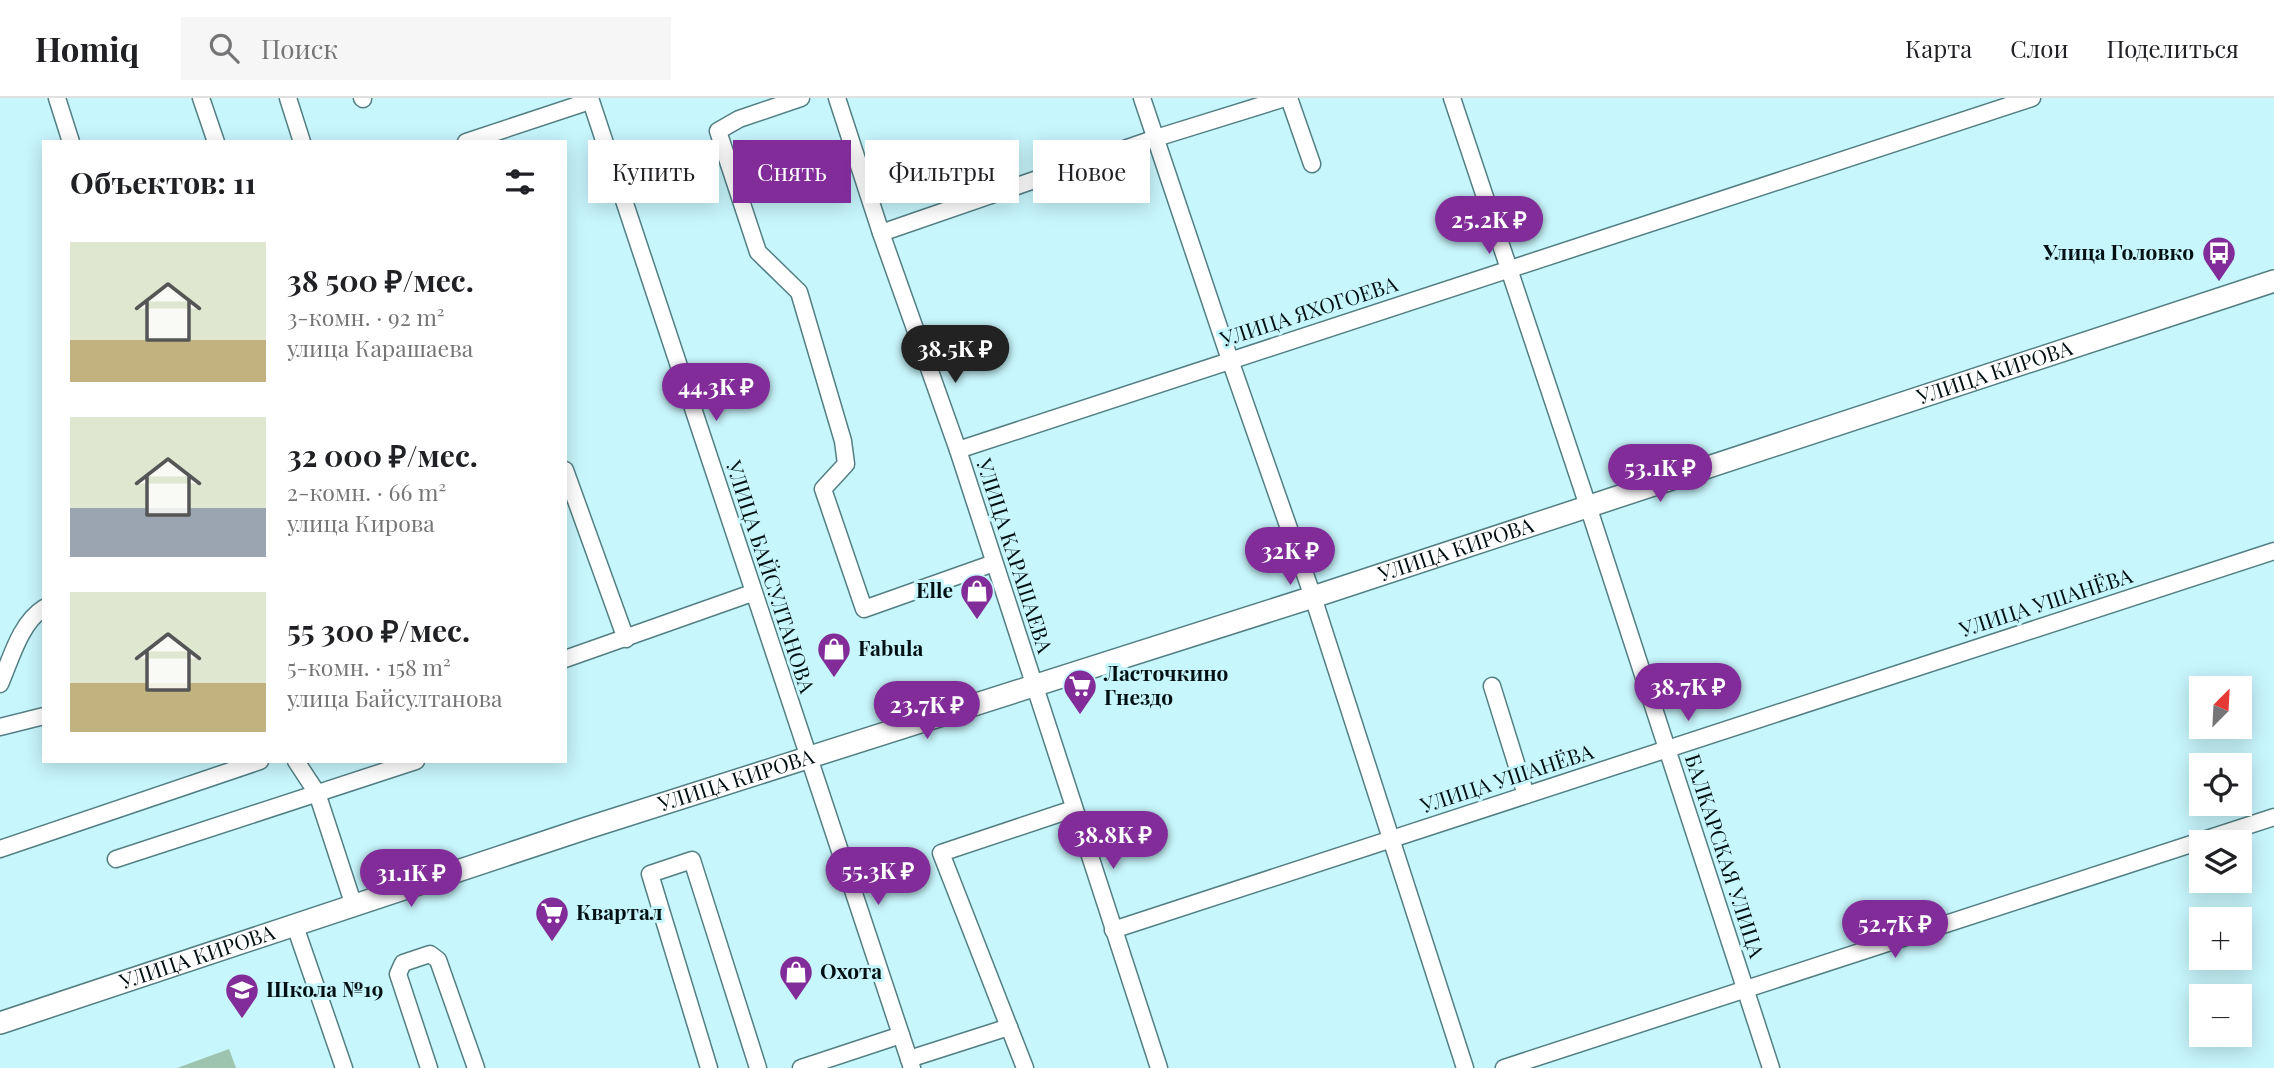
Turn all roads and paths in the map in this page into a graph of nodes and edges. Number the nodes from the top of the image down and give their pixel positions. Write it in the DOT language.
graph roads {
  1 [pos="57,98"];
  2 [pos="201,98"];
  3 [pos="288,98"];
  4 [pos="801,98"];
  5 [pos="838,98"];
  6 [pos="1142,98"];
  7 [pos="1287,98"];
  8 [pos="1452,98"];
  9 [pos="2032,98"];
  10 [pos="590,99"];
  11 [pos="1156,138"];
  12 [pos="70,140"];
  13 [pos="215,140"];
  14 [pos="301,140"];
  15 [pos="472,140"];
  16 [pos="1312,164"];
  17 [pos="881,233"];
  18 [pos="1509,268"];
  19 [pos="2274,281"];
  20 [pos="1230,360"];
  21 [pos="958,450"];
  22 [pos="567,476"];
  23 [pos="1588,506"];
  24 [pos="2274,551"];
  25 [pos="994,563"];
  26 [pos="752,593"];
  27 [pos="1313,597"];
  28 [pos="42,609"];
  29 [pos="626,639"];
  30 [pos="567,658"];
  31 [pos="0,684"];
  32 [pos="1033,684"];
  33 [pos="1492,686"];
  34 [pos="42,716"];
  35 [pos="0,727"];
  36 [pos="1667,749"];
  37 [pos="809,758"];
  38 [pos="254,763"];
  39 [pos="297,763"];
  40 [pos="410,763"];
  41 [pos="317,793"];
  42 [pos="1526,795"];
  43 [pos="1073,809"];
  44 [pos="2274,817"];
  45 [pos="1390,839"];
  46 [pos="0,849"];
  47 [pos="116,859"];
  48 [pos="354,906"];
  49 [pos="295,926"];
  50 [pos="1113,930"];
  51 [pos="1745,990"];
  52 [pos="0,1023"];
  53 [pos="1009,1027"];
  54 [pos="901,1035"];
  55 [pos="911,1064"];
  56 [pos="344,1068"];
  57 [pos="429,1068"];
  58 [pos="476,1068"];
  59 [pos="709,1068"];
  60 [pos="758,1068"];
  61 [pos="801,1068"];
  62 [pos="1025,1068"];
  63 [pos="1159,1068"];
  64 [pos="1465,1068"];
  65 [pos="1504,1068"];
  66 [pos="1771,1068"];
  1 -- 12 [label="street"];
  2 -- 13 [label="street"];
  3 -- 14 [label="street"];
  4 -- 25 [label="street"];
  5 -- 17 [label="street, УЛИЦА КАРАШАЕВА"];
  6 -- 11 [label="street"];
  7 -- 11 [label="street"];
  7 -- 16 [label="street"];
  8 -- 18 [label="street, БАЛКАРСКАЯ УЛИЦА"];
  9 -- 18 [label="street, УЛИЦА ЯХОГОЕВА"];
  10 -- 15 [label="street"];
  10 -- 26 [label="street, УЛИЦА БАЙСУЛТАНОВА"];
  11 -- 17 [label="street"];
  11 -- 20 [label="street"];
  17 -- 21 [label="street, УЛИЦА КАРАШАЕВА"];
  18 -- 20 [label="street, УЛИЦА ЯХОГОЕВА"];
  18 -- 23 [label="street, БАЛКАРСКАЯ УЛИЦА"];
  19 -- 23 [label="main road, УЛИЦА КИРОВА"];
  20 -- 21 [label="street, УЛИЦА ЯХОГОЕВА"];
  20 -- 27 [label="street"];
  21 -- 25 [label="street, УЛИЦА КАРАШАЕВА"];
  22 -- 29 [label="street"];
  23 -- 27 [label="main road, УЛИЦА КИРОВА"];
  23 -- 36 [label="street, БАЛКАРСКАЯ УЛИЦА"];
  24 -- 36 [label="street, УЛИЦА УШАНЁВА"];
  25 -- 32 [label="street, УЛИЦА КАРАШАЕВА"];
  26 -- 29 [label="street"];
  26 -- 37 [label="street, УЛИЦА БАЙСУЛТАНОВА"];
  27 -- 32 [label="main road, УЛИЦА КИРОВА"];
  27 -- 45 [label="street"];
  28 -- 31 [label="street"];
  29 -- 30 [label="street"];
  32 -- 37 [label="main road, УЛИЦА КИРОВА"];
  32 -- 43 [label="street, УЛИЦА КАРАШАЕВА"];
  33 -- 42 [label="street"];
  34 -- 35 [label="street"];
  36 -- 42 [label="street, УЛИЦА УШАНЁВА"];
  36 -- 51 [label="street, БАЛКАРСКАЯ УЛИЦА"];
  37 -- 48 [label="main road, УЛИЦА КИРОВА"];
  37 -- 54 [label="street, УЛИЦА БАЙСУЛТАНОВА"];
  38 -- 46 [label="street"];
  39 -- 41 [label="street"];
  40 -- 41 [label="street"];
  41 -- 47 [label="street"];
  41 -- 48 [label="street"];
  42 -- 45 [label="street, УЛИЦА УШАНЁВА"];
  43 -- 50 [label="street, УЛИЦА КАРАШАЕВА"];
  43 -- 53 [label="street"];
  44 -- 51 [label="street"];
  45 -- 50 [label="street, УЛИЦА УШАНЁВА"];
  45 -- 64 [label="street"];
  48 -- 49 [label="main road, УЛИЦА КИРОВА"];
  49 -- 52 [label="main road, УЛИЦА КИРОВА"];
  49 -- 56 [label="street"];
  50 -- 63 [label="street, УЛИЦА КАРАШАЕВА"];
  51 -- 65 [label="street"];
  51 -- 66 [label="street, БАЛКАРСКАЯ УЛИЦА"];
  53 -- 55 [label="street"];
  53 -- 62 [label="street"];
  54 -- 55 [label="street, УЛИЦА БАЙСУЛТАНОВА"];
  54 -- 61 [label="street"];
  57 -- 58 [label="street"];
  59 -- 60 [label="street"];
}
